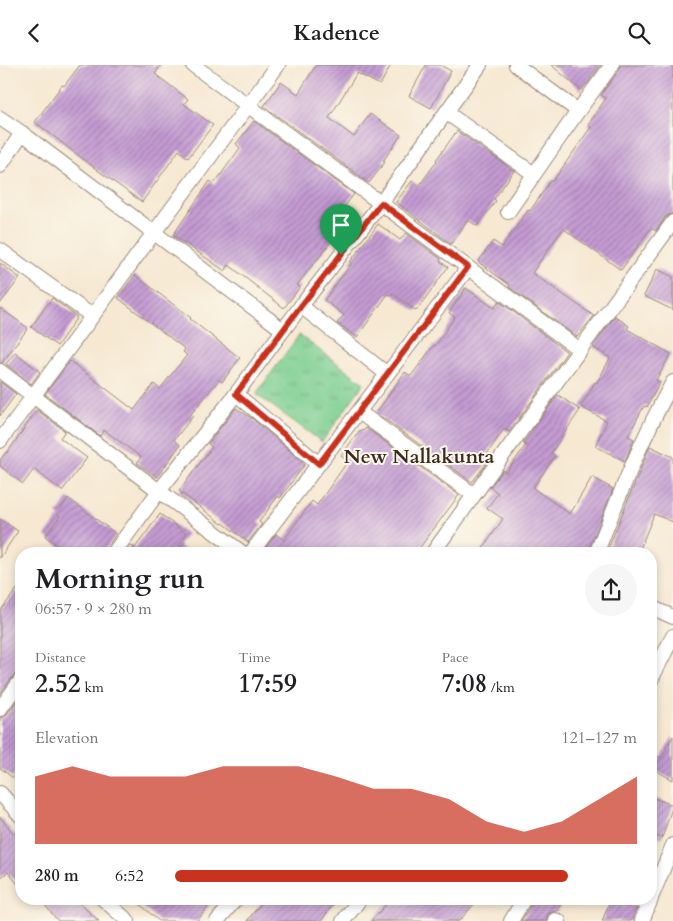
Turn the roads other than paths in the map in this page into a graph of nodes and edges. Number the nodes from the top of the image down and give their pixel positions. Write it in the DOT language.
graph roads {
  1 [pos="193,65"];
  2 [pos="278,65"];
  3 [pos="480,65"];
  4 [pos="516,65"];
  5 [pos="612,65"];
  6 [pos="249,106"];
  7 [pos="578,111"];
  8 [pos="447,113"];
  9 [pos="0,118"];
  10 [pos="22,133"];
  11 [pos="0,166"];
  12 [pos="534,174"];
  13 [pos="381,203"];
  14 [pos="508,212"];
  15 [pos="673,222"];
  16 [pos="154,233"];
  17 [pos="0,250"];
  18 [pos="468,267"];
  19 [pos="301,306"];
  20 [pos="92,316"];
  21 [pos="283,330"];
  22 [pos="580,350"];
  23 [pos="0,371"];
  24 [pos="387,374"];
  25 [pos="673,382"];
  26 [pos="236,394"];
  27 [pos="33,396"];
  28 [pos="358,412"];
  29 [pos="0,441"];
  30 [pos="319,464"];
  31 [pos="159,491"];
  32 [pos="474,495"];
  33 [pos="118,547"];
  34 [pos="235,547"];
  35 [pos="255,547"];
  36 [pos="437,547"];
  37 [pos="599,547"];
  38 [pos="657,610"];
  39 [pos="673,617"];
  40 [pos="673,636"];
  41 [pos="657,668"];
  42 [pos="15,688"];
  43 [pos="0,709"];
  44 [pos="0,793"];
  45 [pos="15,809"];
  46 [pos="673,845"];
  47 [pos="657,884"];
  48 [pos="110,905"];
  49 [pos="231,905"];
  50 [pos="355,905"];
  51 [pos="520,905"];
  52 [pos="648,905"];
  53 [pos="128,921"];
  54 [pos="218,921"];
  55 [pos="343,921"];
  56 [pos="511,921"];
  57 [pos="642,921"];
  1 -- 6 [label="street"];
  2 -- 6 [label="street"];
  3 -- 8 [label="street"];
  4 -- 7 [label="street"];
  5 -- 7 [label="street"];
  6 -- 13 [label="street"];
  6 -- 16 [label="street"];
  7 -- 12 [label="street"];
  8 -- 12 [label="street"];
  8 -- 13 [label="street"];
  9 -- 10 [label="street"];
  10 -- 11 [label="street"];
  10 -- 16 [label="street"];
  12 -- 14 [label="street"];
  13 -- 18 [label="street"];
  13 -- 19 [label="street"];
  15 -- 22 [label="street"];
  16 -- 20 [label="street"];
  16 -- 21 [label="street"];
  17 -- 20 [label="street"];
  18 -- 22 [label="street"];
  18 -- 24 [label="street"];
  19 -- 21 [label="street"];
  19 -- 24 [label="street"];
  20 -- 27 [label="street"];
  21 -- 26 [label="street"];
  22 -- 32 [label="street"];
  23 -- 27 [label="street"];
  24 -- 28 [label="street"];
  25 -- 37 [label="street"];
  26 -- 30 [label="street"];
  26 -- 31 [label="street"];
  27 -- 29 [label="street"];
  27 -- 31 [label="street"];
  28 -- 30 [label="street"];
  28 -- 32 [label="street"];
  30 -- 35 [label="street"];
  31 -- 33 [label="street"];
  31 -- 34 [label="street"];
  32 -- 36 [label="street"];
  38 -- 39 [label="street"];
  40 -- 41 [label="street"];
  42 -- 43 [label="street"];
  44 -- 45 [label="street"];
  46 -- 47 [label="street"];
  48 -- 53 [label="street"];
  49 -- 54 [label="street"];
  50 -- 55 [label="street"];
  51 -- 56 [label="street"];
  52 -- 57 [label="street"];
}
